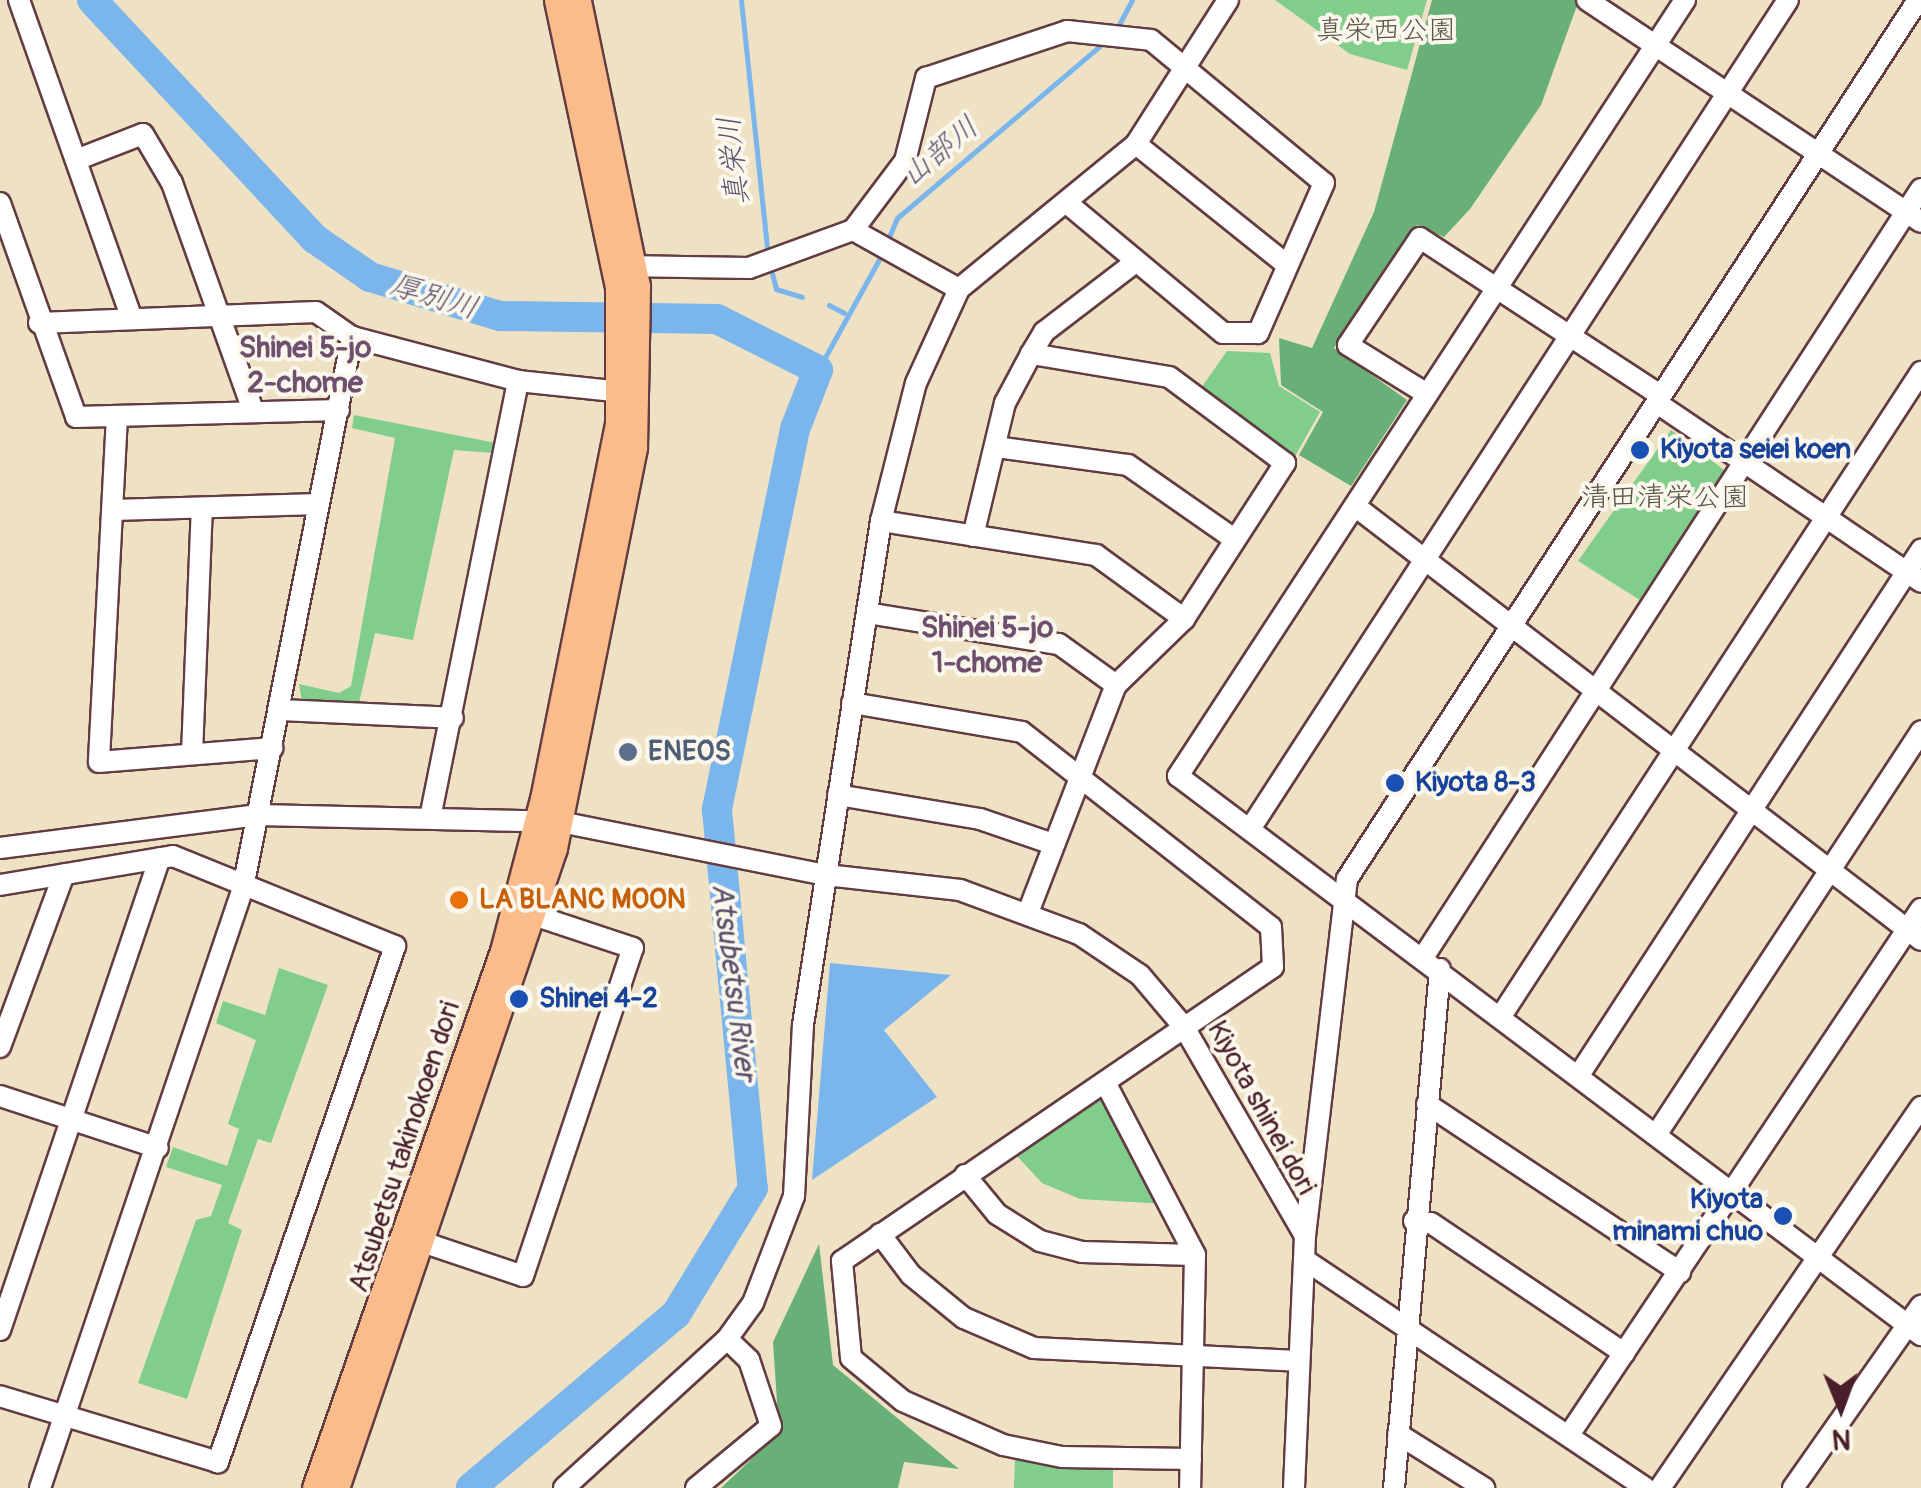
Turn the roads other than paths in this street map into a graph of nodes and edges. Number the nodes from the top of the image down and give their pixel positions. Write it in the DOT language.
graph roads {
  1 [pos="19,0"];
  2 [pos="557,0"];
  3 [pos="578,0"];
  4 [pos="1228,0"];
  5 [pos="1587,0"];
  6 [pos="1685,0"];
  7 [pos="1788,0"];
  8 [pos="1918,0"];
  9 [pos="1655,48"];
  10 [pos="1184,68"];
  11 [pos="1726,94"];
  12 [pos="1136,144"];
  13 [pos="1817,154"];
  14 [pos="81,158"];
  15 [pos="1921,190"];
  16 [pos="0,203"];
  17 [pos="1068,204"];
  18 [pos="1914,217"];
  19 [pos="858,233"];
  20 [pos="1133,264"];
  21 [pos="1287,265"];
  22 [pos="626,276"];
  23 [pos="1499,285"];
  24 [pos="959,289"];
  25 [pos="224,314"];
  26 [pos="132,318"];
  27 [pos="39,323"];
  28 [pos="1570,335"];
  29 [pos="352,337"];
  30 [pos="1031,354"];
  31 [pos="1921,372"];
  32 [pos="518,381"];
  33 [pos="630,393"];
  34 [pos="1427,394"];
  35 [pos="1659,399"];
  36 [pos="339,410"];
  37 [pos="254,411"];
  38 [pos="117,416"];
  39 [pos="996,447"];
  40 [pos="1744,462"];
  41 [pos="318,504"];
  42 [pos="1355,506"];
  43 [pos="202,508"];
  44 [pos="114,510"];
  45 [pos="1825,518"];
  46 [pos="881,520"];
  47 [pos="973,536"];
  48 [pos="1234,538"];
  49 [pos="1921,550"];
  50 [pos="1426,560"];
  51 [pos="1914,577"];
  52 [pos="866,613"];
  53 [pos="1184,618"];
  54 [pos="1511,626"];
  55 [pos="1116,686"];
  56 [pos="1595,692"];
  57 [pos="852,703"];
  58 [pos="279,710"];
  59 [pos="453,718"];
  60 [pos="1921,731"];
  61 [pos="272,748"];
  62 [pos="1673,752"];
  63 [pos="192,754"];
  64 [pos="1083,773"];
  65 [pos="838,795"];
  66 [pos="1753,810"];
  67 [pos="258,815"];
  68 [pos="430,818"];
  69 [pos="549,822"];
  70 [pos="1250,829"];
  71 [pos="1053,844"];
  72 [pos="0,848"];
  73 [pos="160,858"];
  74 [pos="1829,872"];
  75 [pos="64,874"];
  76 [pos="826,875"];
  77 [pos="0,886"];
  78 [pos="243,888"];
  79 [pos="1341,895"];
  80 [pos="1921,909"];
  81 [pos="1030,910"];
  82 [pos="534,915"];
  83 [pos="1914,935"];
  84 [pos="1432,962"];
  85 [pos="1501,1016"];
  86 [pos="1184,1027"];
  87 [pos="0,1047"];
  88 [pos="1579,1075"];
  89 [pos="1104,1082"];
  90 [pos="0,1096"];
  91 [pos="1428,1104"];
  92 [pos="1921,1107"];
  93 [pos="73,1121"];
  94 [pos="1656,1135"];
  95 [pos="158,1148"];
  96 [pos="965,1176"];
  97 [pos="1736,1194"];
  98 [pos="1414,1221"];
  99 [pos="880,1234"];
  100 [pos="1305,1236"];
  101 [pos="425,1242"];
  102 [pos="1195,1255"];
  103 [pos="1822,1259"];
  104 [pos="1305,1260"];
  105 [pos="1680,1272"];
  106 [pos="1921,1306"];
  107 [pos="1402,1324"];
  108 [pos="0,1330"];
  109 [pos="1915,1330"];
  110 [pos="726,1339"];
  111 [pos="1624,1354"];
  112 [pos="1194,1359"];
  113 [pos="1298,1361"];
  114 [pos="0,1396"];
  115 [pos="68,1416"];
  116 [pos="1398,1434"];
  117 [pos="1569,1435"];
  118 [pos="1191,1460"];
  119 [pos="590,1464"];
  120 [pos="40,1488"];
  121 [pos="315,1488"];
  122 [pos="336,1488"];
  123 [pos="564,1488"];
  124 [pos="595,1488"];
  125 [pos="696,1488"];
  126 [pos="1190,1488"];
  127 [pos="1294,1488"];
  128 [pos="1394,1488"];
  129 [pos="1484,1488"];
  130 [pos="1646,1488"];
  131 [pos="1660,1488"];
  132 [pos="1793,1488"];
  1 -- 14 [label="street"];
  2 -- 22 [label="main road"];
  3 -- 22 [label="main road"];
  4 -- 10 [label="street"];
  5 -- 9 [label="street"];
  6 -- 9 [label="street"];
  7 -- 11 [label="street"];
  8 -- 13 [label="street"];
  9 -- 11 [label="street"];
  9 -- 23 [label="street"];
  10 -- 12 [label="street"];
  10 -- 19 [label="street"];
  10 -- 21 [label="street"];
  11 -- 13 [label="street"];
  11 -- 28 [label="street"];
  12 -- 17 [label="street"];
  12 -- 21 [label="street"];
  13 -- 18 [label="street"];
  13 -- 35 [label="street"];
  14 -- 25 [label="street"];
  14 -- 26 [label="street"];
  15 -- 18 [label="street"];
  16 -- 27 [label="street"];
  17 -- 20 [label="street"];
  17 -- 24 [label="street"];
  18 -- 40 [label="street"];
  19 -- 22 [label="street"];
  19 -- 24 [label="street"];
  20 -- 21 [label="street"];
  20 -- 30 [label="street"];
  22 -- 33 [label="main road"];
  23 -- 28 [label="street"];
  23 -- 34 [label="street"];
  23 -- 34 [label="street"];
  24 -- 46 [label="street"];
  25 -- 26 [label="street"];
  25 -- 29 [label="street"];
  25 -- 37 [label="street"];
  26 -- 27 [label="street"];
  27 -- 38 [label="street"];
  28 -- 35 [label="street"];
  28 -- 50 [label="street"];
  29 -- 32 [label="street"];
  29 -- 36 [label="street"];
  30 -- 39 [label="street"];
  30 -- 48 [label="street"];
  31 -- 45 [label="street"];
  32 -- 33 [label="street"];
  32 -- 59 [label="street"];
  33 -- 69 [label="main road"];
  34 -- 42 [label="street"];
  35 -- 40 [label="street"];
  35 -- 54 [label="street"];
  36 -- 37 [label="street"];
  36 -- 41 [label="street"];
  37 -- 38 [label="street"];
  38 -- 44 [label="street"];
  39 -- 47 [label="street"];
  39 -- 48 [label="street"];
  40 -- 45 [label="street"];
  40 -- 56 [label="street"];
  41 -- 43 [label="street"];
  41 -- 58 [label="street"];
  42 -- 50 [label="street"];
  42 -- 70 [label="street"];
  43 -- 44 [label="street"];
  43 -- 63 [label="street"];
  44 -- 63 [label="street"];
  45 -- 51 [label="street"];
  45 -- 62 [label="street"];
  46 -- 47 [label="street"];
  46 -- 52 [label="street"];
  47 -- 53 [label="street"];
  48 -- 53 [label="street"];
  49 -- 51 [label="street"];
  50 -- 54 [label="street"];
  50 -- 70 [label="street"];
  51 -- 66 [label="street"];
  52 -- 55 [label="street"];
  52 -- 57 [label="street"];
  53 -- 55 [label="street"];
  54 -- 56 [label="street"];
  54 -- 79 [label="street"];
  55 -- 64 [label="street"];
  56 -- 62 [label="street"];
  56 -- 84 [label="street"];
  57 -- 64 [label="street"];
  57 -- 65 [label="street"];
  58 -- 59 [label="street"];
  58 -- 61 [label="street"];
  59 -- 68 [label="street"];
  60 -- 74 [label="street"];
  61 -- 63 [label="street"];
  61 -- 67 [label="street"];
  62 -- 66 [label="street"];
  62 -- 85 [label="street"];
  64 -- 71 [label="street"];
  64 -- 86 [label="street"];
  65 -- 71 [label="street"];
  65 -- 76 [label="street"];
  66 -- 74 [label="street"];
  66 -- 88 [label="street"];
  67 -- 68 [label="street, Kiyota shinei dori"];
  67 -- 72 [label="street, Kiyota shinei dori"];
  67 -- 78 [label="street"];
  68 -- 69 [label="street, Kiyota shinei dori"];
  69 -- 76 [label="street, Kiyota shinei dori"];
  69 -- 82 [label="main road, Atsubetsu takinokoen dori"];
  69 -- 121 [label="main road, Atsubetsu takinokoen dori"];
  70 -- 79 [label="street"];
  71 -- 81 [label="street"];
  73 -- 75 [label="street"];
  73 -- 78 [label="street"];
  73 -- 93 [label="street"];
  74 -- 83 [label="street"];
  74 -- 94 [label="street"];
  75 -- 77 [label="street"];
  75 -- 87 [label="street"];
  76 -- 81 [label="street, Kiyota shinei dori"];
  76 -- 110 [label="street"];
  78 -- 95 [label="street"];
  78 -- 115 [label="street"];
  79 -- 84 [label="street"];
  79 -- 100 [label="street"];
  80 -- 83 [label="street"];
  81 -- 86 [label="street, Kiyota shinei dori"];
  82 -- 101 [label="main road, Atsubetsu takinokoen dori"];
  82 -- 101 [label="street"];
  83 -- 97 [label="street"];
  84 -- 85 [label="street"];
  84 -- 91 [label="street"];
  85 -- 88 [label="street"];
  86 -- 89 [label="street"];
  86 -- 100 [label="street, Kiyota shinei dori"];
  88 -- 94 [label="street"];
  89 -- 96 [label="street"];
  89 -- 102 [label="street"];
  90 -- 93 [label="street"];
  91 -- 98 [label="street"];
  91 -- 105 [label="street"];
  92 -- 103 [label="street"];
  93 -- 95 [label="street"];
  93 -- 108 [label="street"];
  94 -- 97 [label="street"];
  95 -- 115 [label="street"];
  96 -- 99 [label="street"];
  96 -- 102 [label="street"];
  97 -- 103 [label="street"];
  97 -- 105 [label="street"];
  98 -- 107 [label="street"];
  98 -- 111 [label="street"];
  99 -- 112 [label="street"];
  99 -- 118 [label="street"];
  100 -- 104 [label="street, Kiyota shinei dori"];
  101 -- 122 [label="main road, Atsubetsu takinokoen dori"];
  102 -- 112 [label="street"];
  103 -- 109 [label="street"];
  103 -- 131 [label="street"];
  104 -- 107 [label="street"];
  104 -- 113 [label="street, Kiyota shinei dori"];
  105 -- 111 [label="street"];
  106 -- 109 [label="street"];
  107 -- 116 [label="street"];
  107 -- 117 [label="street"];
  109 -- 132 [label="street"];
  110 -- 119 [label="street"];
  110 -- 125 [label="street"];
  111 -- 117 [label="street"];
  112 -- 113 [label="street"];
  112 -- 118 [label="street"];
  113 -- 127 [label="street, Kiyota shinei dori"];
  114 -- 115 [label="street"];
  115 -- 120 [label="street"];
  116 -- 128 [label="street"];
  116 -- 129 [label="street"];
  117 -- 130 [label="street"];
  118 -- 126 [label="street"];
  119 -- 123 [label="street"];
  119 -- 124 [label="street"];
}
